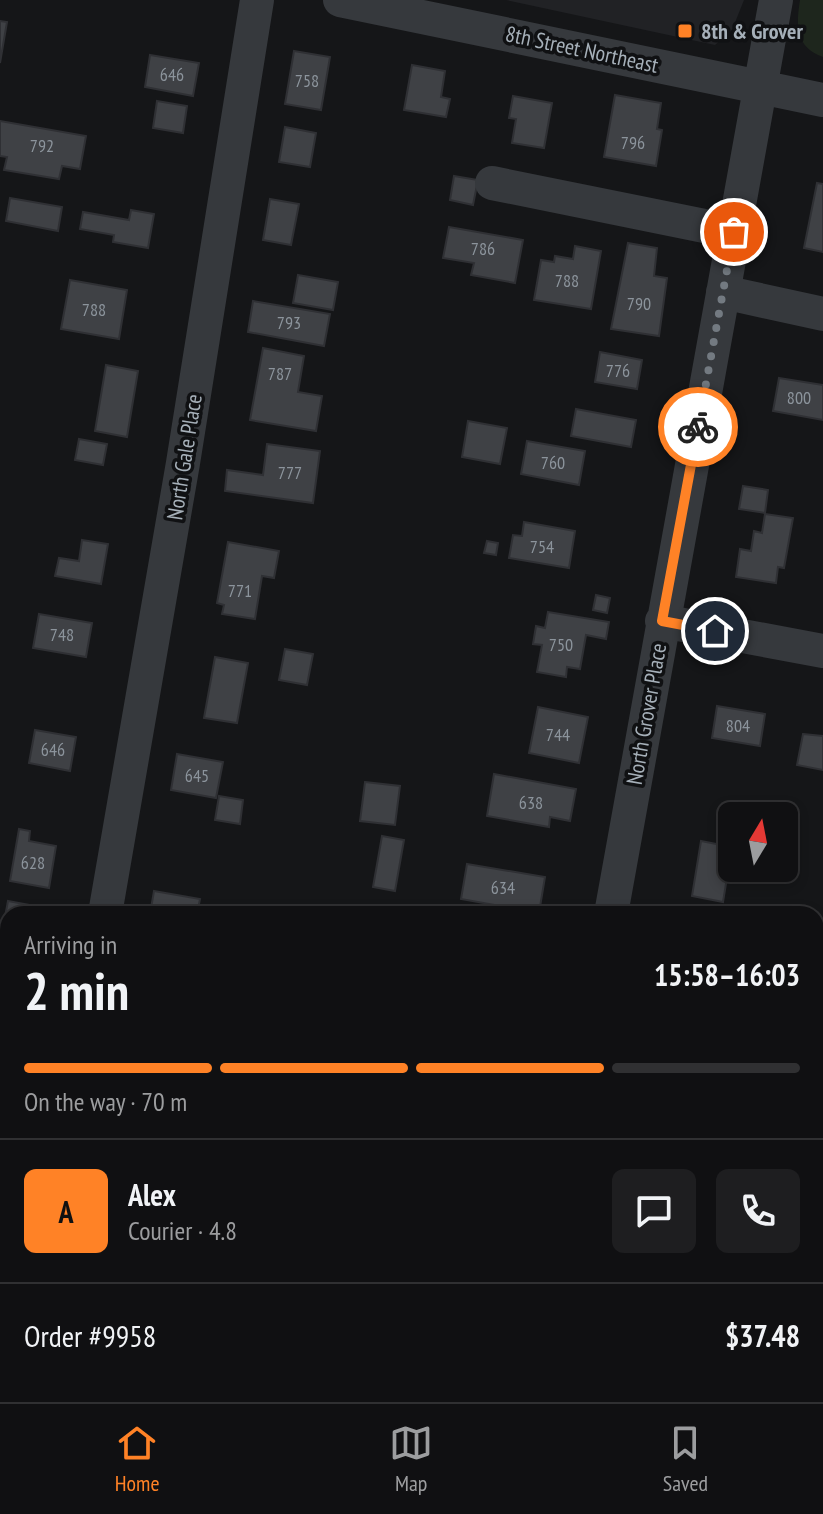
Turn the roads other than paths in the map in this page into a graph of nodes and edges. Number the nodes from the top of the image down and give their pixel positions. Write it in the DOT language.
graph roads {
  1 [pos="257,0"];
  2 [pos="340,0"];
  3 [pos="776,0"];
  4 [pos="761,89"];
  5 [pos="823,100"];
  6 [pos="492,183"];
  7 [pos="734,232"];
  8 [pos="723,292"];
  9 [pos="823,314"];
  10 [pos="662,621"];
  11 [pos="823,651"];
  12 [pos="106,906"];
  13 [pos="612,906"];
  1 -- 12 [label="street, North Gale Place"];
  2 -- 4 [label="street, 8th Street Northeast"];
  3 -- 4 [label="street, North Grover Place"];
  4 -- 5 [label="street, 8th Street Northeast"];
  4 -- 7 [label="street, North Grover Place"];
  6 -- 7 [label="street"];
  7 -- 8 [label="street, North Grover Place"];
  8 -- 9 [label="street"];
  8 -- 10 [label="street, North Grover Place"];
  10 -- 11 [label="street"];
  10 -- 13 [label="street, North Grover Place"];
}
